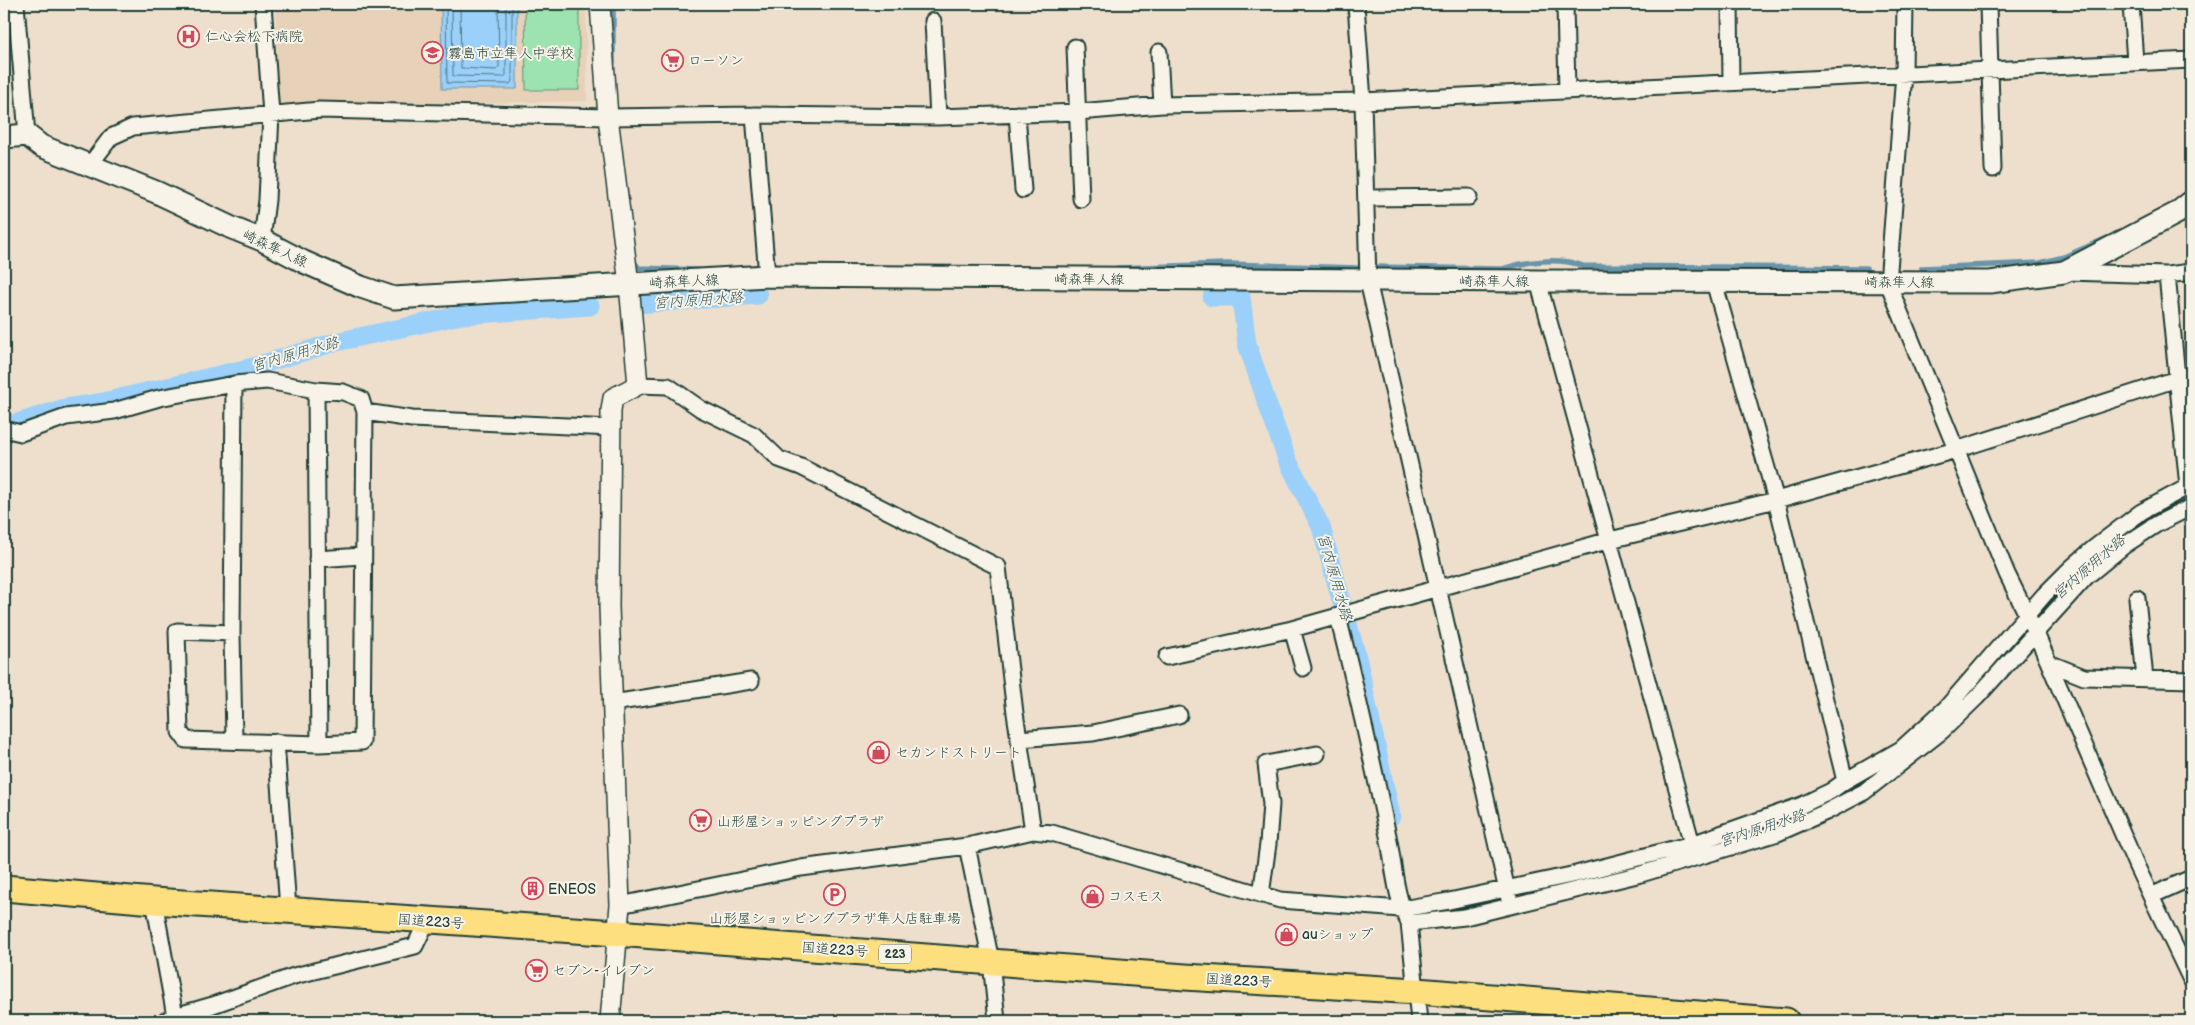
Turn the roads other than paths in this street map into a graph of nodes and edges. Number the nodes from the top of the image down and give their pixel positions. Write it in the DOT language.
graph roads {
  1 [pos="16,4"];
  2 [pos="263,4"];
  3 [pos="600,4"];
  4 [pos="1356,4"];
  5 [pos="1565,4"];
  6 [pos="1730,4"];
  7 [pos="1988,4"];
  8 [pos="2131,4"];
  9 [pos="1902,5"];
  10 [pos="933,21"];
  11 [pos="1075,47"];
  12 [pos="1159,52"];
  13 [pos="2191,60"];
  14 [pos="2135,62"];
  15 [pos="1990,70"];
  16 [pos="1904,73"];
  17 [pos="1731,82"];
  18 [pos="1568,91"];
  19 [pos="1363,101"];
  20 [pos="1162,105"];
  21 [pos="1078,112"];
  22 [pos="271,114"];
  23 [pos="754,114"];
  24 [pos="1017,114"];
  25 [pos="608,117"];
  26 [pos="938,117"];
  27 [pos="27,135"];
  28 [pos="4,137"];
  29 [pos="89,166"];
  30 [pos="1993,169"];
  31 [pos="1023,190"];
  32 [pos="1470,197"];
  33 [pos="1366,198"];
  34 [pos="1081,199"];
  35 [pos="2191,202"];
  36 [pos="262,240"];
  37 [pos="2064,272"];
  38 [pos="2191,272"];
  39 [pos="2167,275"];
  40 [pos="767,276"];
  41 [pos="1368,281"];
  42 [pos="1538,281"];
  43 [pos="1714,282"];
  44 [pos="1888,283"];
  45 [pos="629,284"];
  46 [pos="2177,379"];
  47 [pos="234,384"];
  48 [pos="638,385"];
  49 [pos="316,390"];
  50 [pos="365,412"];
  51 [pos="612,428"];
  52 [pos="4,430"];
  53 [pos="1956,450"];
  54 [pos="2190,486"];
  55 [pos="1776,500"];
  56 [pos="2191,507"];
  57 [pos="1610,540"];
  58 [pos="362,556"];
  59 [pos="317,559"];
  60 [pos="1438,587"];
  61 [pos="2138,598"];
  62 [pos="2027,616"];
  63 [pos="1338,617"];
  64 [pos="1292,629"];
  65 [pos="2035,631"];
  66 [pos="232,633"];
  67 [pos="1167,657"];
  68 [pos="2049,663"];
  69 [pos="1303,668"];
  70 [pos="2146,679"];
  71 [pos="2191,680"];
  72 [pos="751,681"];
  73 [pos="613,703"];
  74 [pos="1179,715"];
  75 [pos="1019,739"];
  76 [pos="234,741"];
  77 [pos="276,742"];
  78 [pos="319,744"];
  79 [pos="1317,754"];
  80 [pos="1845,781"];
  81 [pos="1033,831"];
  82 [pos="1692,844"];
  83 [pos="967,846"];
  84 [pos="2191,878"];
  85 [pos="4,888"];
  86 [pos="1507,889"];
  87 [pos="1261,895"];
  88 [pos="2151,896"];
  89 [pos="154,902"];
  90 [pos="620,905"];
  91 [pos="1510,906"];
  92 [pos="1401,909"];
  93 [pos="288,910"];
  94 [pos="427,921"];
  95 [pos="1409,923"];
  96 [pos="617,933"];
  97 [pos="991,961"];
  98 [pos="2191,980"];
  99 [pos="1416,991"];
  100 [pos="170,1018"];
  101 [pos="610,1021"];
  102 [pos="997,1021"];
  103 [pos="1419,1021"];
  104 [pos="1786,1021"];
  1 -- 27 [label="street"];
  2 -- 22 [label="street"];
  3 -- 25 [label="street"];
  4 -- 19 [label="street"];
  5 -- 18 [label="street"];
  6 -- 17 [label="street"];
  7 -- 15 [label="street"];
  8 -- 14 [label="street"];
  9 -- 16 [label="street"];
  10 -- 26 [label="street"];
  11 -- 21 [label="street"];
  12 -- 20 [label="street"];
  13 -- 14 [label="street"];
  14 -- 15 [label="street"];
  15 -- 16 [label="street"];
  15 -- 30 [label="street"];
  16 -- 17 [label="street"];
  16 -- 44 [label="street"];
  17 -- 18 [label="street"];
  18 -- 19 [label="street"];
  19 -- 20 [label="street"];
  19 -- 33 [label="street"];
  20 -- 21 [label="street"];
  21 -- 24 [label="street"];
  21 -- 34 [label="street"];
  22 -- 25 [label="street"];
  22 -- 29 [label="street"];
  22 -- 36 [label="street"];
  23 -- 25 [label="street"];
  23 -- 26 [label="street"];
  23 -- 40 [label="street"];
  24 -- 26 [label="street"];
  24 -- 31 [label="street"];
  25 -- 45 [label="street"];
  27 -- 28 [label="main road"];
  27 -- 29 [label="main road, 崎森隼人線"];
  29 -- 36 [label="main road, 崎森隼人線"];
  32 -- 33 [label="street"];
  33 -- 41 [label="street"];
  35 -- 37 [label="main road, 崎森隼人線"];
  36 -- 45 [label="main road, 崎森隼人線"];
  37 -- 39 [label="street"];
  37 -- 44 [label="main road, 崎森隼人線"];
  38 -- 39 [label="street"];
  39 -- 46 [label="street"];
  40 -- 41 [label="main road, 崎森隼人線"];
  40 -- 45 [label="main road, 崎森隼人線"];
  41 -- 42 [label="main road, 崎森隼人線"];
  41 -- 60 [label="street"];
  42 -- 43 [label="main road, 崎森隼人線"];
  42 -- 57 [label="street"];
  43 -- 44 [label="main road, 崎森隼人線"];
  43 -- 55 [label="street"];
  44 -- 53 [label="street"];
  45 -- 48 [label="street"];
  46 -- 53 [label="street"];
  46 -- 54 [label="street"];
  47 -- 49 [label="street"];
  47 -- 52 [label="street"];
  47 -- 66 [label="street"];
  48 -- 51 [label="street"];
  48 -- 75 [label="street"];
  49 -- 50 [label="street"];
  49 -- 59 [label="street"];
  50 -- 51 [label="street"];
  50 -- 58 [label="street"];
  51 -- 73 [label="street"];
  53 -- 55 [label="street"];
  53 -- 62 [label="street"];
  54 -- 62 [label="street"];
  55 -- 57 [label="street"];
  55 -- 80 [label="street"];
  56 -- 65 [label="street"];
  57 -- 60 [label="street"];
  57 -- 82 [label="street"];
  58 -- 59 [label="street"];
  58 -- 78 [label="street"];
  59 -- 78 [label="street"];
  60 -- 63 [label="street"];
  60 -- 86 [label="street"];
  61 -- 70 [label="street"];
  62 -- 65 [label="street"];
  62 -- 80 [label="street"];
  63 -- 64 [label="street"];
  63 -- 92 [label="street"];
  64 -- 67 [label="street"];
  64 -- 69 [label="street"];
  65 -- 68 [label="street"];
  65 -- 91 [label="street"];
  66 -- 76 [label="street"];
  66 -- 76 [label="street"];
  68 -- 70 [label="street"];
  68 -- 88 [label="street"];
  70 -- 71 [label="street"];
  72 -- 73 [label="street"];
  73 -- 90 [label="street"];
  74 -- 75 [label="street"];
  75 -- 81 [label="street"];
  76 -- 77 [label="street"];
  77 -- 78 [label="street"];
  77 -- 93 [label="street"];
  79 -- 87 [label="street"];
  80 -- 82 [label="street"];
  81 -- 83 [label="street"];
  81 -- 87 [label="street"];
  82 -- 86 [label="street"];
  83 -- 90 [label="street"];
  83 -- 97 [label="street"];
  84 -- 88 [label="street"];
  85 -- 89 [label="highway, 国道223号 / 223"];
  86 -- 91 [label="street"];
  86 -- 92 [label="street"];
  87 -- 92 [label="street"];
  88 -- 98 [label="street"];
  89 -- 93 [label="highway, 国道223号 / 223"];
  89 -- 100 [label="street"];
  90 -- 96 [label="street"];
  91 -- 95 [label="street"];
  92 -- 95 [label="street"];
  93 -- 94 [label="highway, 国道223号 / 223"];
  94 -- 96 [label="highway, 国道223号 / 223"];
  94 -- 100 [label="street"];
  95 -- 99 [label="street"];
  96 -- 97 [label="highway, 国道223号 / 223"];
  96 -- 101 [label="street"];
  97 -- 99 [label="highway, 国道223号 / 223"];
  97 -- 102 [label="street"];
  99 -- 103 [label="street"];
  99 -- 104 [label="highway, 国道223号 / 223"];
}
